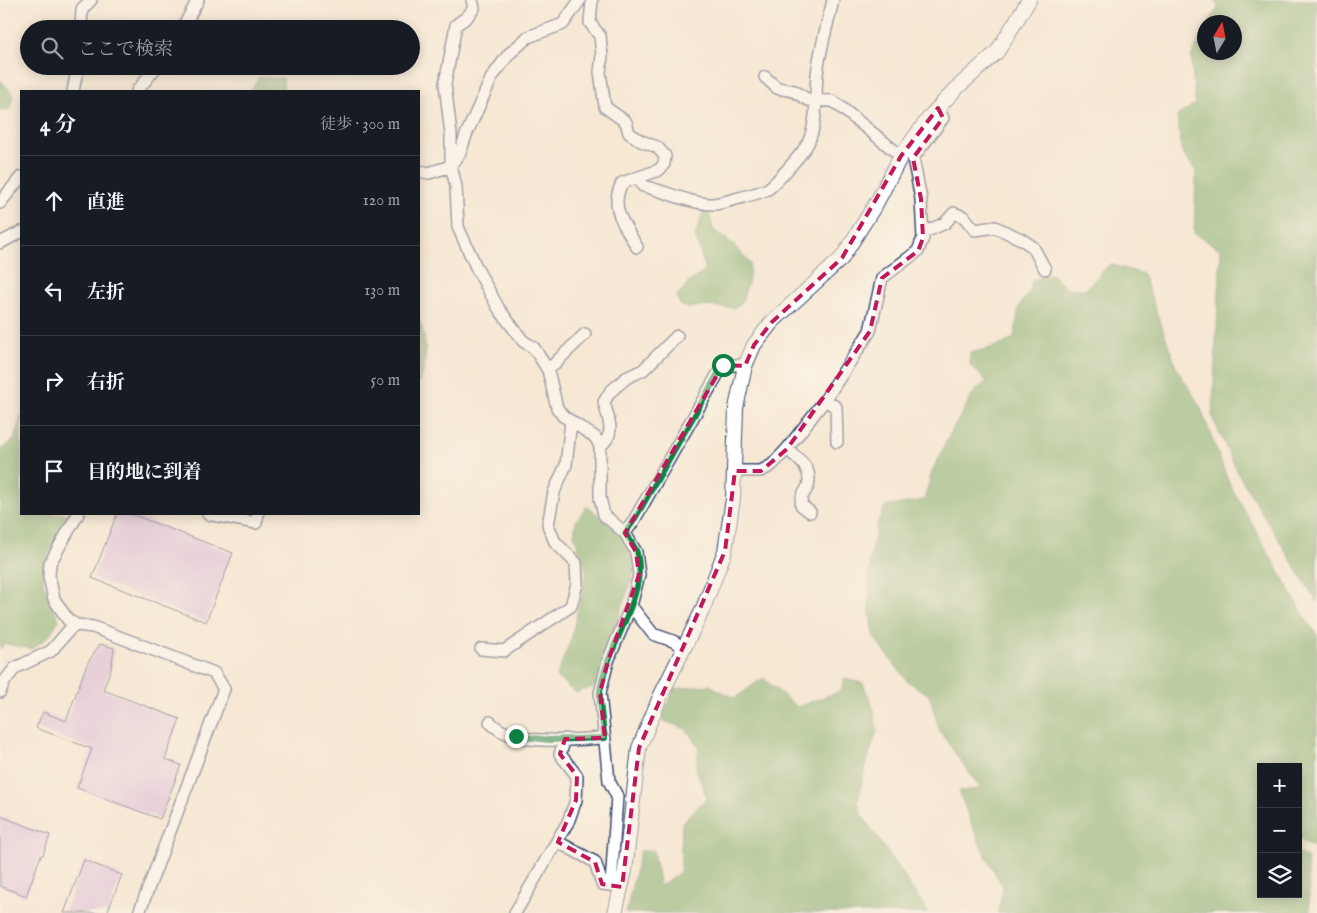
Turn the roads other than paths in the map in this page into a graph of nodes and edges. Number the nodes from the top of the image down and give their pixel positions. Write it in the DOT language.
graph roads {
  1 [pos="91,0"];
  2 [pos="198,0"];
  3 [pos="472,0"];
  4 [pos="580,0"];
  5 [pos="592,0"];
  6 [pos="832,0"];
  7 [pos="1029,0"];
  8 [pos="81,20"];
  9 [pos="187,20"];
  10 [pos="77,75"];
  11 [pos="150,75"];
  12 [pos="765,77"];
  13 [pos="74,90"];
  14 [pos="138,90"];
  15 [pos="817,100"];
  16 [pos="938,108"];
  17 [pos="901,156"];
  18 [pos="451,166"];
  19 [pos="420,171"];
  20 [pos="20,177"];
  21 [pos="639,178"];
  22 [pos="0,203"];
  23 [pos="20,230"];
  24 [pos="20,231"];
  25 [pos="923,233"];
  26 [pos="0,235"];
  27 [pos="0,243"];
  28 [pos="637,247"];
  29 [pos="1045,269"];
  30 [pos="585,334"];
  31 [pos="677,336"];
  32 [pos="745,366"];
  33 [pos="548,370"];
  34 [pos="825,400"];
  35 [pos="571,421"];
  36 [pos="837,442"];
  37 [pos="600,446"];
  38 [pos="787,448"];
  39 [pos="735,471"];
  40 [pos="810,512"];
  41 [pos="77,515"];
  42 [pos="213,515"];
  43 [pos="258,515"];
  44 [pos="625,533"];
  45 [pos="631,606"];
  46 [pos="77,625"];
  47 [pos="685,648"];
  48 [pos="480,649"];
  49 [pos="0,692"];
  50 [pos="490,722"];
  51 [pos="605,738"];
  52 [pos="565,739"];
  53 [pos="558,842"];
  54 [pos="617,886"];
  55 [pos="139,913"];
  56 [pos="515,913"];
  57 [pos="615,913"];
  1 -- 8 [label="street"];
  2 -- 9 [label="street"];
  3 -- 18 [label="street"];
  4 -- 18 [label="street"];
  5 -- 21 [label="street"];
  6 -- 15 [label="street"];
  7 -- 16 [label="street"];
  10 -- 13 [label="street"];
  11 -- 14 [label="street"];
  12 -- 15 [label="street"];
  15 -- 17 [label="street"];
  15 -- 21 [label="street"];
  16 -- 17 [label="street"];
  16 -- 25 [label="street"];
  17 -- 32 [label="street"];
  18 -- 19 [label="street"];
  18 -- 33 [label="street"];
  20 -- 22 [label="street"];
  21 -- 28 [label="street"];
  23 -- 26 [label="street"];
  24 -- 27 [label="street"];
  25 -- 29 [label="street"];
  25 -- 34 [label="street"];
  30 -- 33 [label="street"];
  31 -- 37 [label="street"];
  32 -- 39 [label="street"];
  32 -- 44 [label="street"];
  33 -- 35 [label="street"];
  34 -- 36 [label="street"];
  34 -- 38 [label="street"];
  35 -- 37 [label="street"];
  35 -- 48 [label="street"];
  37 -- 44 [label="street"];
  38 -- 39 [label="street"];
  38 -- 40 [label="street"];
  39 -- 47 [label="street"];
  41 -- 46 [label="street"];
  42 -- 43 [label="street"];
  44 -- 45 [label="street"];
  45 -- 47 [label="street"];
  45 -- 51 [label="street"];
  46 -- 49 [label="street"];
  46 -- 55 [label="street"];
  47 -- 54 [label="street"];
  50 -- 52 [label="street"];
  51 -- 52 [label="street"];
  51 -- 54 [label="street"];
  52 -- 53 [label="street"];
  53 -- 54 [label="street"];
  53 -- 56 [label="street"];
  54 -- 57 [label="street"];
}
